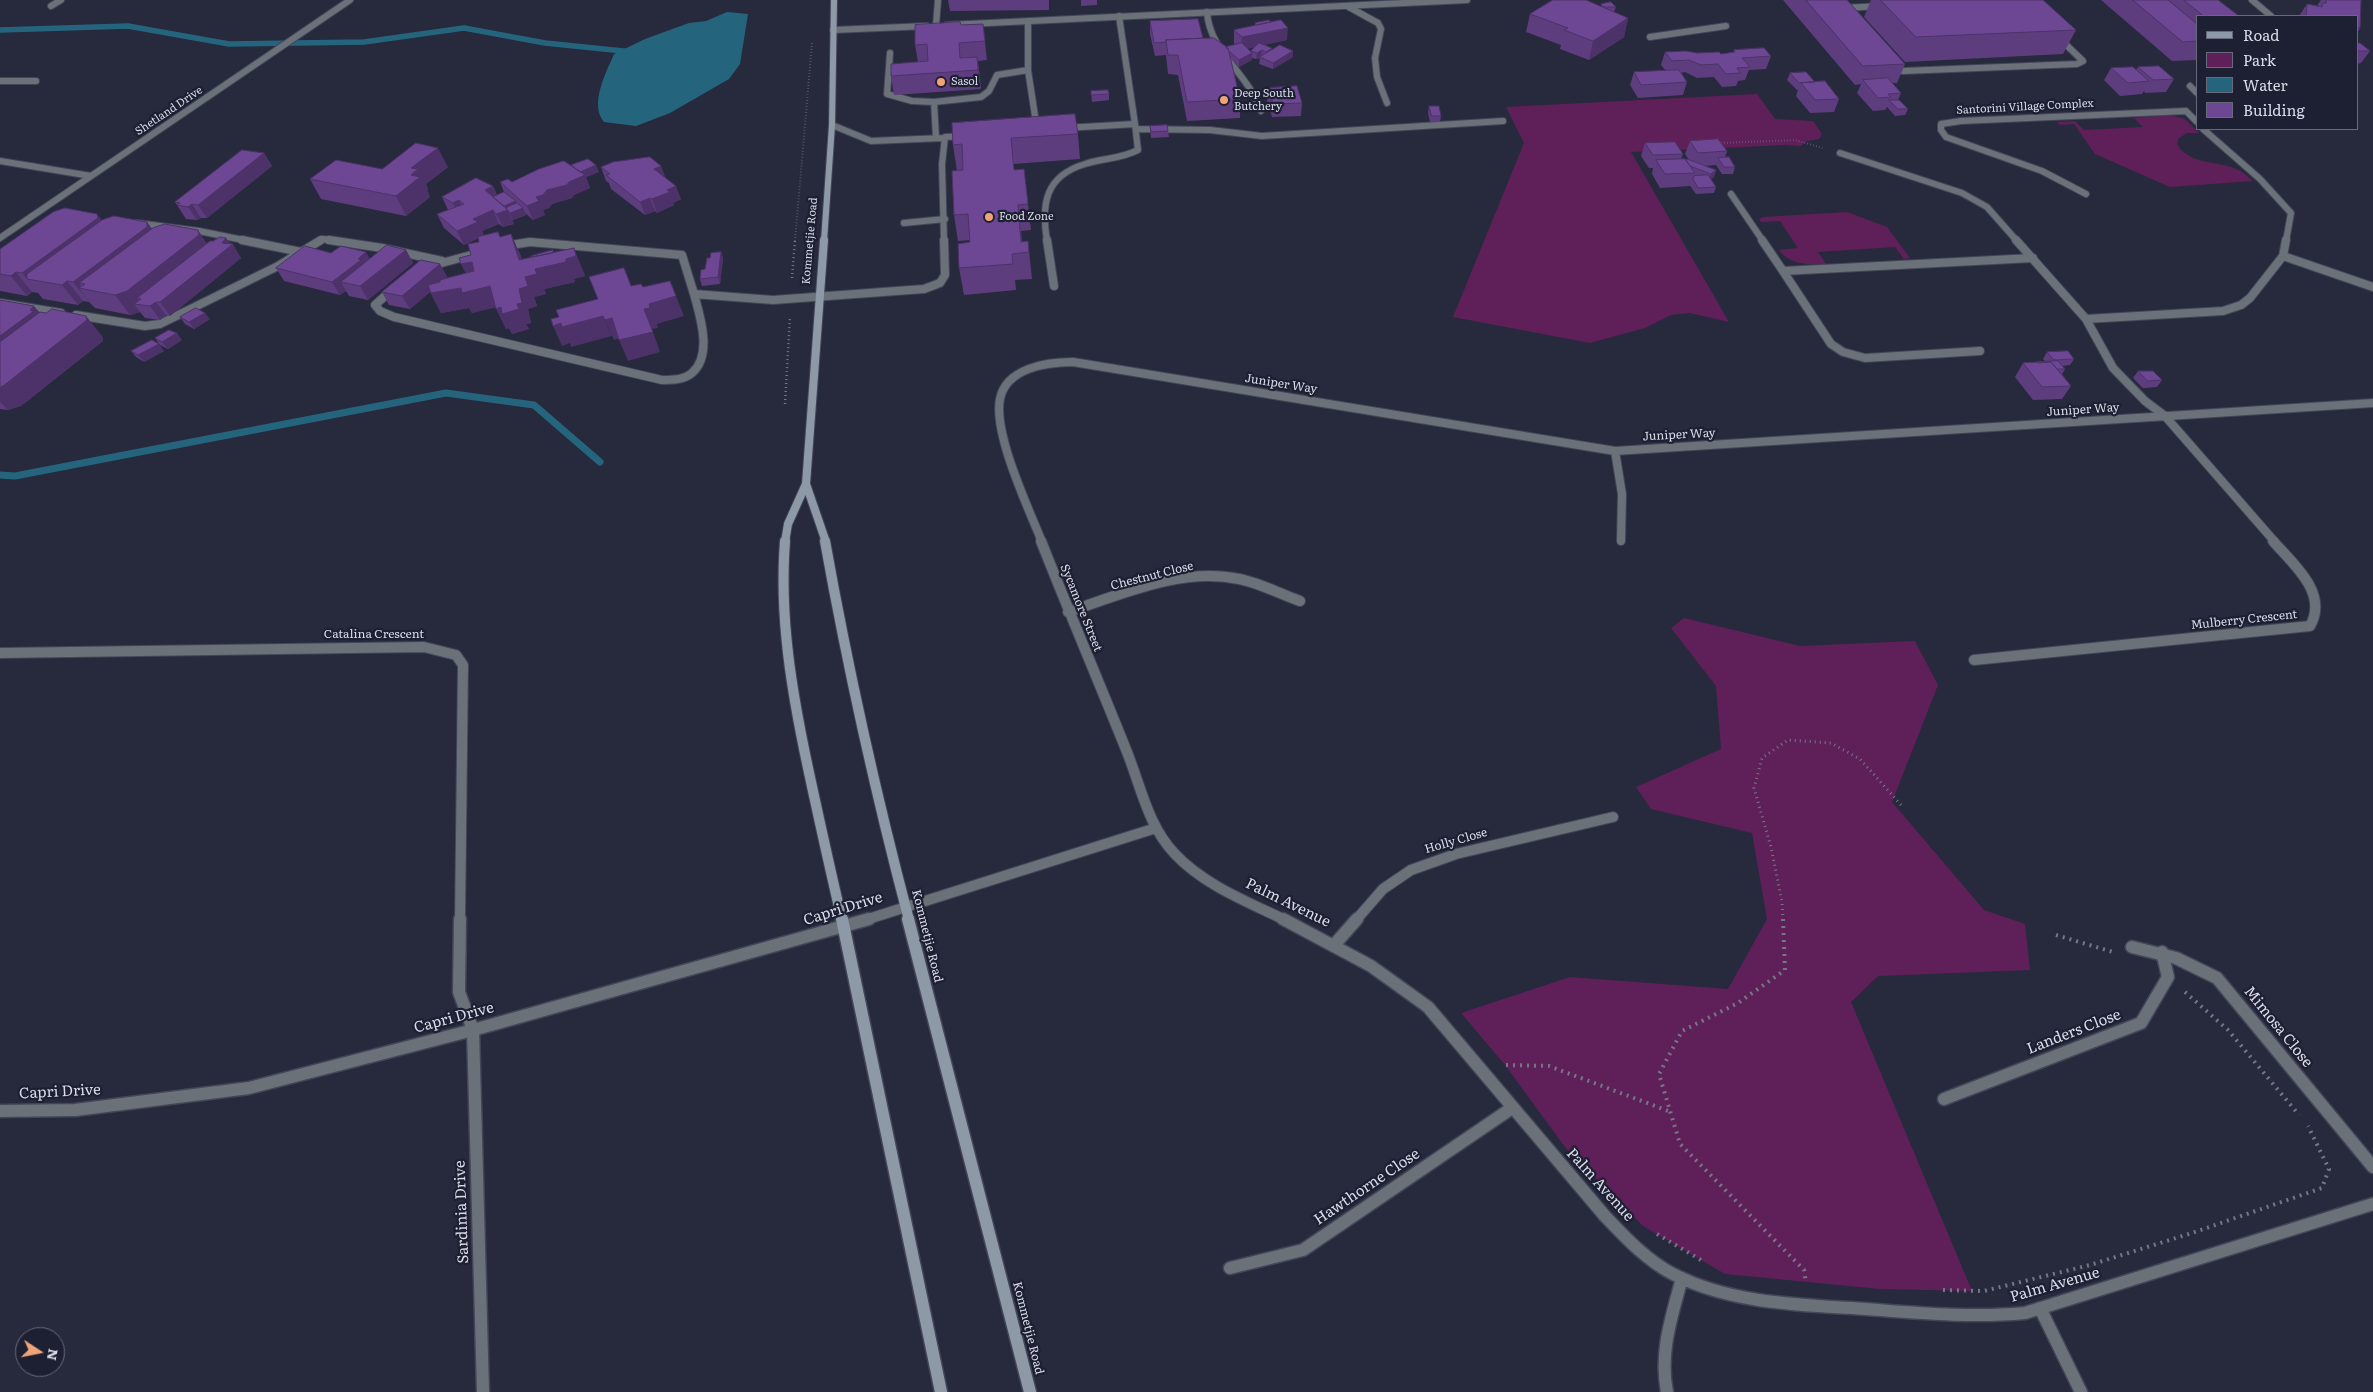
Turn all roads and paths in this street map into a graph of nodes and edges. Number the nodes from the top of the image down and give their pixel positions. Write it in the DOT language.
graph roads {
  1 [pos="62,0"];
  2 [pos="350,0"];
  3 [pos="834,0"];
  4 [pos="938,0"];
  5 [pos="1467,0"];
  6 [pos="2252,0"];
  7 [pos="1364,2"];
  8 [pos="1890,5"];
  9 [pos="51,6"];
  10 [pos="1347,6"];
  11 [pos="1843,8"];
  12 [pos="1207,12"];
  13 [pos="2270,15"];
  14 [pos="1119,16"];
  15 [pos="1028,21"];
  16 [pos="936,25"];
  17 [pos="1726,26"];
  18 [pos="2049,29"];
  19 [pos="833,30"];
  20 [pos="1650,37"];
  21 [pos="812,39"];
  22 [pos="890,53"];
  23 [pos="1028,70"];
  24 [pos="1903,71"];
  25 [pos="0,81"];
  26 [pos="36,81"];
  27 [pos="2190,86"];
  28 [pos="2196,91"];
  29 [pos="934,102"];
  30 [pos="1387,103"];
  31 [pos="2196,109"];
  32 [pos="1261,111"];
  33 [pos="2186,111"];
  34 [pos="2196,121"];
  35 [pos="1503,122"];
  36 [pos="832,125"];
  37 [pos="1135,126"];
  38 [pos="1057,128"];
  39 [pos="1047,129"];
  40 [pos="1029,130"];
  41 [pos="1038,130"];
  42 [pos="2205,130"];
  43 [pos="976,135"];
  44 [pos="945,137"];
  45 [pos="936,138"];
  46 [pos="1722,150"];
  47 [pos="1840,153"];
  48 [pos="0,161"];
  49 [pos="91,176"];
  50 [pos="1731,194"];
  51 [pos="2086,194"];
  52 [pos="945,219"];
  53 [pos="132,223"];
  54 [pos="904,223"];
  55 [pos="0,238"];
  56 [pos="493,249"];
  57 [pos="484,251"];
  58 [pos="301,252"];
  59 [pos="2283,256"];
  60 [pos="2033,258"];
  61 [pos="445,262"];
  62 [pos="1782,271"];
  63 [pos="416,272"];
  64 [pos="404,281"];
  65 [pos="1054,286"];
  66 [pos="2373,287"];
  67 [pos="694,294"];
  68 [pos="818,297"];
  69 [pos="791,298"];
  70 [pos="0,303"];
  71 [pos="2086,319"];
  72 [pos="1980,351"];
  73 [pos="1002,393"];
  74 [pos="2373,403"];
  75 [pos="785,404"];
  76 [pos="2165,416"];
  77 [pos="1615,451"];
  78 [pos="806,484"];
  79 [pos="1621,541"];
  80 [pos="1300,601"];
  81 [pos="1068,612"];
  82 [pos="0,653"];
  83 [pos="1974,660"];
  84 [pos="1902,806"];
  85 [pos="1613,817"];
  86 [pos="1156,828"];
  87 [pos="906,906"];
  88 [pos="844,928"];
  89 [pos="2056,935"];
  90 [pos="1335,944"];
  91 [pos="2132,947"];
  92 [pos="2162,952"];
  93 [pos="2168,977"];
  94 [pos="473,1030"];
  95 [pos="1496,1061"];
  96 [pos="1505,1065"];
  97 [pos="1511,1071"];
  98 [pos="1944,1099"];
  99 [pos="1512,1108"];
  100 [pos="0,1111"];
  101 [pos="1671,1112"];
  102 [pos="2373,1167"];
  103 [pos="2373,1204"];
  104 [pos="1651,1231"];
  105 [pos="1708,1264"];
  106 [pos="1230,1268"];
  107 [pos="1682,1278"];
  108 [pos="1796,1281"];
  109 [pos="1805,1282"];
  110 [pos="1815,1283"];
  111 [pos="1937,1290"];
  112 [pos="1811,1305"];
  113 [pos="2040,1308"];
  114 [pos="483,1392"];
  115 [pos="940,1392"];
  116 [pos="1030,1392"];
  117 [pos="1666,1392"];
  118 [pos="2080,1392"];
  1 -- 9 [label="street"];
  2 -- 49 [label="street, Shetland Drive"];
  3 -- 19 [label="main road, Kommetjie Road"];
  4 -- 16 [label="street"];
  5 -- 7 [label="street"];
  6 -- 13 [label="street"];
  7 -- 10 [label="street"];
  8 -- 11 [label="street"];
  10 -- 12 [label="street"];
  10 -- 30 [label="street"];
  12 -- 14 [label="street"];
  12 -- 32 [label="street"];
  14 -- 15 [label="street"];
  14 -- 37 [label="street"];
  15 -- 16 [label="street"];
  15 -- 23 [label="street"];
  16 -- 19 [label="street"];
  17 -- 20 [label="street"];
  18 -- 24 [label="street"];
  19 -- 36 [label="main road, Kommetjie Road"];
  21 -- 69 [label="path"];
  22 -- 29 [label="street"];
  23 -- 29 [label="street"];
  23 -- 41 [label="street"];
  25 -- 26 [label="street"];
  27 -- 28 [label="street"];
  29 -- 45 [label="street"];
  31 -- 33 [label="street, Santorini Village Complex"];
  33 -- 34 [label="street"];
  33 -- 51 [label="street, Santorini Village Complex"];
  35 -- 37 [label="street"];
  36 -- 45 [label="street"];
  36 -- 68 [label="main road, Kommetjie Road"];
  37 -- 38 [label="street"];
  37 -- 65 [label="street"];
  39 -- 41 [label="street"];
  40 -- 41 [label="street"];
  42 -- 59 [label="street"];
  43 -- 44 [label="street"];
  44 -- 45 [label="street"];
  44 -- 52 [label="street"];
  46 -- 47 [label="path"];
  47 -- 60 [label="street"];
  48 -- 49 [label="street"];
  49 -- 55 [label="street, Shetland Drive"];
  50 -- 62 [label="street"];
  52 -- 54 [label="street"];
  52 -- 68 [label="street"];
  53 -- 58 [label="street"];
  56 -- 67 [label="street"];
  57 -- 61 [label="street"];
  58 -- 61 [label="street"];
  58 -- 70 [label="street"];
  59 -- 66 [label="street"];
  59 -- 71 [label="street"];
  60 -- 62 [label="street"];
  60 -- 71 [label="street"];
  61 -- 63 [label="street"];
  62 -- 72 [label="street"];
  64 -- 67 [label="street"];
  67 -- 69 [label="street"];
  68 -- 69 [label="street"];
  68 -- 78 [label="main road, Kommetjie Road"];
  69 -- 75 [label="path"];
  71 -- 76 [label="street"];
  73 -- 77 [label="street, Juniper Way"];
  73 -- 81 [label="street, Sycamore Street"];
  74 -- 76 [label="street, Juniper Way"];
  76 -- 77 [label="street, Juniper Way"];
  76 -- 83 [label="street, Mulberry Crescent"];
  77 -- 79 [label="street"];
  78 -- 87 [label="main road, Kommetjie Road"];
  78 -- 88 [label="main road, Kommetjie Road"];
  80 -- 81 [label="street, Chestnut Close"];
  81 -- 86 [label="street, Sycamore Street"];
  82 -- 94 [label="street, Catalina Crescent"];
  84 -- 101 [label="path"];
  85 -- 90 [label="street, Holly Close"];
  86 -- 87 [label="street"];
  86 -- 90 [label="street, Palm Avenue"];
  87 -- 88 [label="street, Capri Drive"];
  87 -- 116 [label="main road, Kommetjie Road"];
  88 -- 94 [label="street, Capri Drive"];
  88 -- 115 [label="main road, Kommetjie Road"];
  89 -- 91 [label="path"];
  90 -- 99 [label="street, Palm Avenue"];
  91 -- 92 [label="street, Mimosa Close"];
  92 -- 93 [label="street"];
  92 -- 102 [label="street, Mimosa Close"];
  93 -- 98 [label="street, Landers Close"];
  93 -- 111 [label="path"];
  94 -- 100 [label="street, Capri Drive"];
  94 -- 114 [label="street, Sardinia Drive"];
  95 -- 96 [label="path"];
  96 -- 97 [label="path"];
  96 -- 101 [label="path"];
  99 -- 106 [label="street, Hawthorne Close"];
  99 -- 107 [label="street, Palm Avenue"];
  101 -- 109 [label="path"];
  103 -- 113 [label="street, Palm Avenue"];
  104 -- 105 [label="path"];
  107 -- 112 [label="street, Palm Avenue"];
  107 -- 117 [label="street"];
  108 -- 109 [label="path"];
  109 -- 110 [label="path"];
  109 -- 112 [label="path"];
  112 -- 113 [label="street, Palm Avenue"];
  113 -- 118 [label="street"];
}
